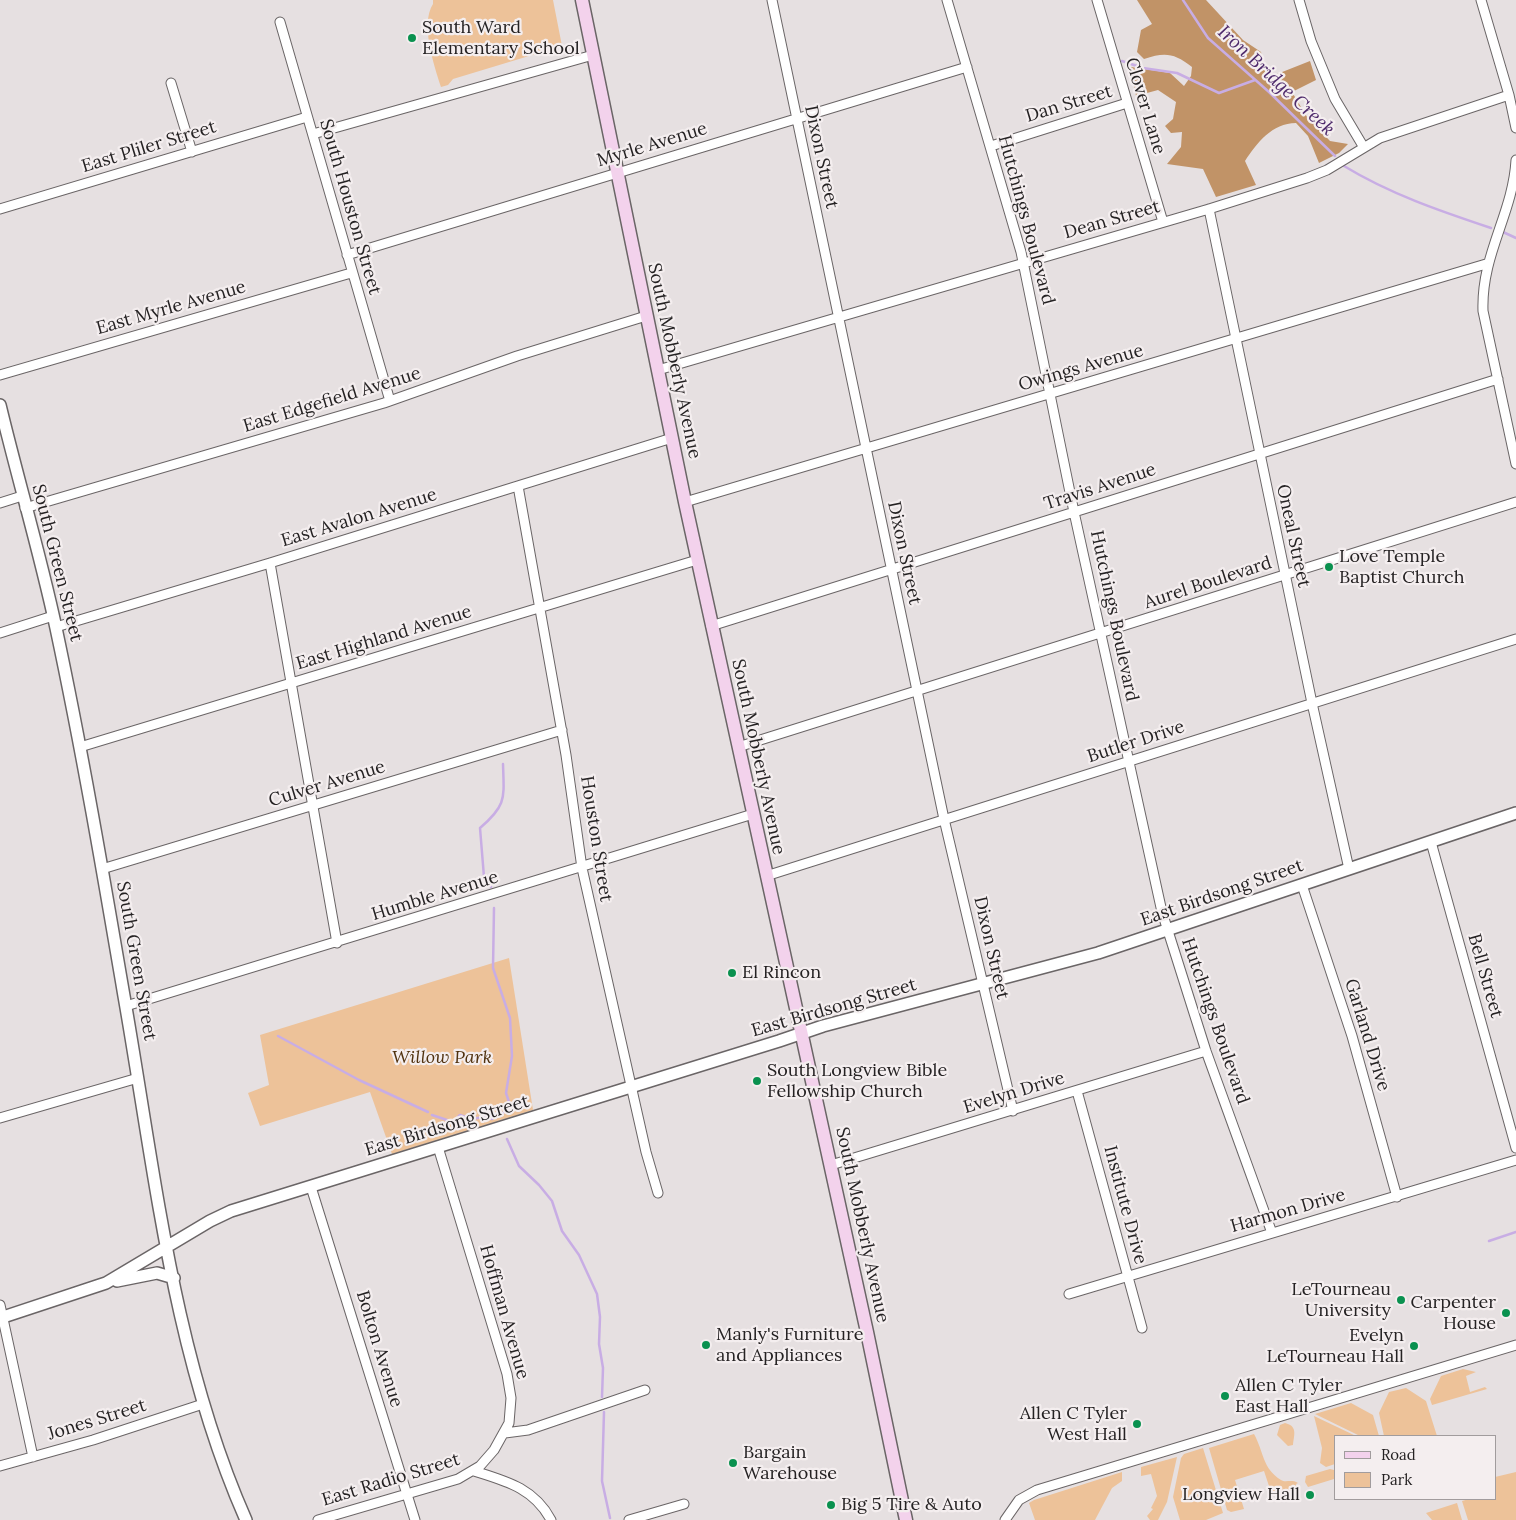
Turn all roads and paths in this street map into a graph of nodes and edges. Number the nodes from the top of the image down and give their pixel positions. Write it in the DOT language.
graph roads {
  1 [pos="582,0"];
  2 [pos="772,0"];
  3 [pos="947,0"];
  4 [pos="1097,0"];
  5 [pos="1299,0"];
  6 [pos="1481,0"];
  7 [pos="280,22"];
  8 [pos="593,55"];
  9 [pos="967,67"];
  10 [pos="171,83"];
  11 [pos="1509,95"];
  12 [pos="1128,103"];
  13 [pos="307,118"];
  14 [pos="795,119"];
  15 [pos="1516,128"];
  16 [pos="313,134"];
  17 [pos="991,146"];
  18 [pos="1363,146"];
  19 [pos="192,152"];
  20 [pos="1516,160"];
  21 [pos="617,173"];
  22 [pos="0,208"];
  23 [pos="1209,209"];
  24 [pos="1163,222"];
  25 [pos="347,255"];
  26 [pos="1024,263"];
  27 [pos="1486,264"];
  28 [pos="351,272"];
  29 [pos="646,316"];
  30 [pos="838,316"];
  31 [pos="1237,340"];
  32 [pos="658,370"];
  33 [pos="0,375"];
  34 [pos="1498,379"];
  35 [pos="1050,394"];
  36 [pos="390,401"];
  37 [pos="0,405"];
  38 [pos="672,438"];
  39 [pos="865,448"];
  40 [pos="1260,453"];
  41 [pos="1516,464"];
  42 [pos="518,486"];
  43 [pos="22,496"];
  44 [pos="685,502"];
  45 [pos="1516,502"];
  46 [pos="0,503"];
  47 [pos="25,508"];
  48 [pos="1074,512"];
  49 [pos="697,560"];
  50 [pos="270,563"];
  51 [pos="891,570"];
  52 [pos="1285,575"];
  53 [pos="539,607"];
  54 [pos="55,621"];
  55 [pos="711,626"];
  56 [pos="0,633"];
  57 [pos="1101,634"];
  58 [pos="1516,639"];
  59 [pos="292,684"];
  60 [pos="917,691"];
  61 [pos="1312,703"];
  62 [pos="562,730"];
  63 [pos="80,747"];
  64 [pos="738,747"];
  65 [pos="1129,761"];
  66 [pos="312,806"];
  67 [pos="1516,813"];
  68 [pos="753,814"];
  69 [pos="944,819"];
  70 [pos="1431,842"];
  71 [pos="582,868"];
  72 [pos="1350,868"];
  73 [pos="102,870"];
  74 [pos="766,876"];
  75 [pos="1302,884"];
  76 [pos="1167,930"];
  77 [pos="337,943"];
  78 [pos="983,984"];
  79 [pos="126,1006"];
  80 [pos="801,1033"];
  81 [pos="1206,1051"];
  82 [pos="138,1078"];
  83 [pos="632,1087"];
  84 [pos="1077,1091"];
  85 [pos="1013,1111"];
  86 [pos="0,1118"];
  87 [pos="438,1148"];
  88 [pos="1516,1148"];
  89 [pos="1516,1160"];
  90 [pos="831,1165"];
  91 [pos="311,1187"];
  92 [pos="658,1193"];
  93 [pos="1397,1196"];
  94 [pos="1272,1232"];
  95 [pos="168,1247"];
  96 [pos="1127,1277"];
  97 [pos="174,1278"];
  98 [pos="106,1283"];
  99 [pos="1069,1294"];
  100 [pos="1,1313"];
  101 [pos="1142,1328"];
  102 [pos="1516,1345"];
  103 [pos="645,1390"];
  104 [pos="203,1404"];
  105 [pos="505,1433"];
  106 [pos="32,1457"];
  107 [pos="0,1466"];
  108 [pos="474,1471"];
  109 [pos="407,1494"];
  110 [pos="684,1504"];
  111 [pos="246,1520"];
  112 [pos="318,1520"];
  113 [pos="415,1520"];
  114 [pos="551,1520"];
  115 [pos="629,1520"];
  116 [pos="906,1520"];
  117 [pos="1005,1520"];
  1 -- 8 [label="main road, South Mobberly Avenue"];
  2 -- 14 [label="street, Dixon Street"];
  3 -- 9 [label="street, Hutchings Boulevard"];
  4 -- 12 [label="street, Clover Lane"];
  5 -- 18 [label="street"];
  6 -- 11 [label="street"];
  7 -- 13 [label="street, South Houston Street"];
  8 -- 16 [label="street"];
  8 -- 21 [label="main road, South Mobberly Avenue"];
  9 -- 14 [label="street, Myrle Avenue"];
  9 -- 17 [label="street, Hutchings Boulevard"];
  10 -- 19 [label="street"];
  11 -- 15 [label="street"];
  11 -- 18 [label="street, Dean Street"];
  12 -- 17 [label="street, Dan Street"];
  12 -- 24 [label="street, Clover Lane"];
  13 -- 16 [label="street, South Houston Street"];
  13 -- 19 [label="street, East Pliler Street"];
  14 -- 21 [label="street, Myrle Avenue"];
  14 -- 30 [label="street, Dixon Street"];
  16 -- 25 [label="street, South Houston Street"];
  17 -- 26 [label="street, Hutchings Boulevard"];
  18 -- 23 [label="street, Dean Street"];
  19 -- 22 [label="street, East Pliler Street"];
  20 -- 27 [label="street"];
  21 -- 25 [label="street, Myrle Avenue"];
  21 -- 29 [label="main road, South Mobberly Avenue"];
  23 -- 24 [label="street, Dean Street"];
  23 -- 31 [label="street, Oneal Street"];
  24 -- 26 [label="street, Dean Street"];
  25 -- 28 [label="street, South Houston Street"];
  26 -- 30 [label="street, Dean Street"];
  26 -- 35 [label="street, Hutchings Boulevard"];
  27 -- 31 [label="street, Owings Avenue"];
  27 -- 34 [label="street"];
  28 -- 33 [label="street, East Myrle Avenue"];
  28 -- 36 [label="street, South Houston Street"];
  29 -- 32 [label="main road, South Mobberly Avenue"];
  29 -- 36 [label="street, East Edgefield Avenue"];
  30 -- 32 [label="street, Dean Street"];
  30 -- 39 [label="street, Dixon Street"];
  31 -- 35 [label="street, Owings Avenue"];
  31 -- 40 [label="street, Oneal Street"];
  32 -- 38 [label="main road, South Mobberly Avenue"];
  34 -- 40 [label="street, Travis Avenue"];
  34 -- 41 [label="street"];
  35 -- 39 [label="street, Owings Avenue"];
  35 -- 48 [label="street, Hutchings Boulevard"];
  36 -- 47 [label="street, East Edgefield Avenue"];
  37 -- 43 [label="street, South Green Street"];
  38 -- 42 [label="street, East Avalon Avenue"];
  38 -- 44 [label="main road, South Mobberly Avenue"];
  39 -- 44 [label="street, Owings Avenue"];
  39 -- 51 [label="street, Dixon Street"];
  40 -- 48 [label="street, Travis Avenue"];
  40 -- 52 [label="street, Oneal Street"];
  42 -- 50 [label="street, East Avalon Avenue"];
  42 -- 53 [label="street, Houston Street"];
  43 -- 46 [label="street"];
  43 -- 47 [label="street, South Green Street"];
  44 -- 49 [label="main road, South Mobberly Avenue"];
  45 -- 52 [label="street, Aurel Boulevard"];
  47 -- 54 [label="street, South Green Street"];
  48 -- 51 [label="street, Travis Avenue"];
  48 -- 57 [label="street, Hutchings Boulevard"];
  49 -- 53 [label="street, East Highland Avenue"];
  49 -- 55 [label="main road, South Mobberly Avenue"];
  50 -- 54 [label="street, East Avalon Avenue"];
  50 -- 59 [label="street"];
  51 -- 55 [label="street, Travis Avenue"];
  51 -- 60 [label="street, Dixon Street"];
  52 -- 57 [label="street, Aurel Boulevard"];
  52 -- 61 [label="street, Oneal Street"];
  53 -- 59 [label="street, East Highland Avenue"];
  53 -- 62 [label="street, Houston Street"];
  54 -- 56 [label="street, East Avalon Avenue"];
  54 -- 63 [label="street, South Green Street"];
  55 -- 64 [label="main road, South Mobberly Avenue"];
  57 -- 60 [label="street, Aurel Boulevard"];
  57 -- 65 [label="street, Hutchings Boulevard"];
  58 -- 61 [label="street, Butler Drive"];
  59 -- 63 [label="street, East Highland Avenue"];
  59 -- 66 [label="street"];
  60 -- 64 [label="street, Aurel Boulevard"];
  60 -- 69 [label="street, Dixon Street"];
  61 -- 65 [label="street, Butler Drive"];
  61 -- 72 [label="street, Oneal Street"];
  62 -- 66 [label="street, Culver Avenue"];
  62 -- 71 [label="street, Houston Street"];
  63 -- 73 [label="street, South Green Street"];
  64 -- 68 [label="main road, South Mobberly Avenue"];
  65 -- 69 [label="street, Butler Drive"];
  65 -- 76 [label="street, Hutchings Boulevard"];
  66 -- 73 [label="street, Culver Avenue"];
  66 -- 77 [label="street"];
  67 -- 70 [label="street, East Birdsong Street"];
  68 -- 71 [label="street, Humble Avenue"];
  68 -- 74 [label="main road, South Mobberly Avenue"];
  69 -- 74 [label="street, Butler Drive"];
  69 -- 78 [label="street, Dixon Street"];
  70 -- 72 [label="street, East Birdsong Street"];
  70 -- 88 [label="street, Bell Street"];
  71 -- 77 [label="street, Humble Avenue"];
  71 -- 83 [label="street, Houston Street"];
  72 -- 75 [label="street, East Birdsong Street"];
  73 -- 79 [label="street, South Green Street"];
  74 -- 80 [label="main road, South Mobberly Avenue"];
  75 -- 76 [label="street, East Birdsong Street"];
  75 -- 93 [label="street, Garland Drive"];
  76 -- 78 [label="street, East Birdsong Street"];
  76 -- 81 [label="street, Hutchings Boulevard"];
  77 -- 79 [label="street, Humble Avenue"];
  78 -- 80 [label="street, East Birdsong Street"];
  78 -- 85 [label="street, Dixon Street"];
  79 -- 82 [label="street, South Green Street"];
  80 -- 83 [label="street, East Birdsong Street"];
  80 -- 90 [label="main road, South Mobberly Avenue"];
  81 -- 84 [label="street, Evelyn Drive"];
  81 -- 94 [label="street, Hutchings Boulevard"];
  82 -- 86 [label="street"];
  82 -- 95 [label="street, South Green Street"];
  83 -- 87 [label="street, East Birdsong Street"];
  83 -- 92 [label="street, Houston Street"];
  84 -- 85 [label="street, Evelyn Drive"];
  84 -- 96 [label="street, Institute Drive"];
  85 -- 90 [label="street, Evelyn Drive"];
  87 -- 91 [label="street, East Birdsong Street"];
  87 -- 105 [label="street, Hoffman Avenue"];
  89 -- 93 [label="street, Harmon Drive"];
  90 -- 116 [label="main road, South Mobberly Avenue"];
  91 -- 95 [label="street, East Birdsong Street"];
  91 -- 109 [label="street, Bolton Avenue"];
  93 -- 94 [label="street, Harmon Drive"];
  94 -- 96 [label="street, Harmon Drive"];
  95 -- 97 [label="street, South Green Street"];
  95 -- 98 [label="street, East Birdsong Street"];
  96 -- 99 [label="street, Harmon Drive"];
  96 -- 101 [label="street, Institute Drive"];
  97 -- 98 [label="street"];
  97 -- 104 [label="street, South Green Street"];
  98 -- 100 [label="street"];
  100 -- 106 [label="street"];
  102 -- 117 [label="street"];
  103 -- 105 [label="street"];
  104 -- 106 [label="street, Jones Street"];
  104 -- 111 [label="street, South Green Street"];
  105 -- 108 [label="street, Hoffman Avenue"];
  106 -- 107 [label="street, Jones Street"];
  108 -- 109 [label="street, East Radio Street"];
  108 -- 114 [label="street"];
  109 -- 112 [label="street, East Radio Street"];
  109 -- 113 [label="street, Bolton Avenue"];
  110 -- 115 [label="street"];
}
